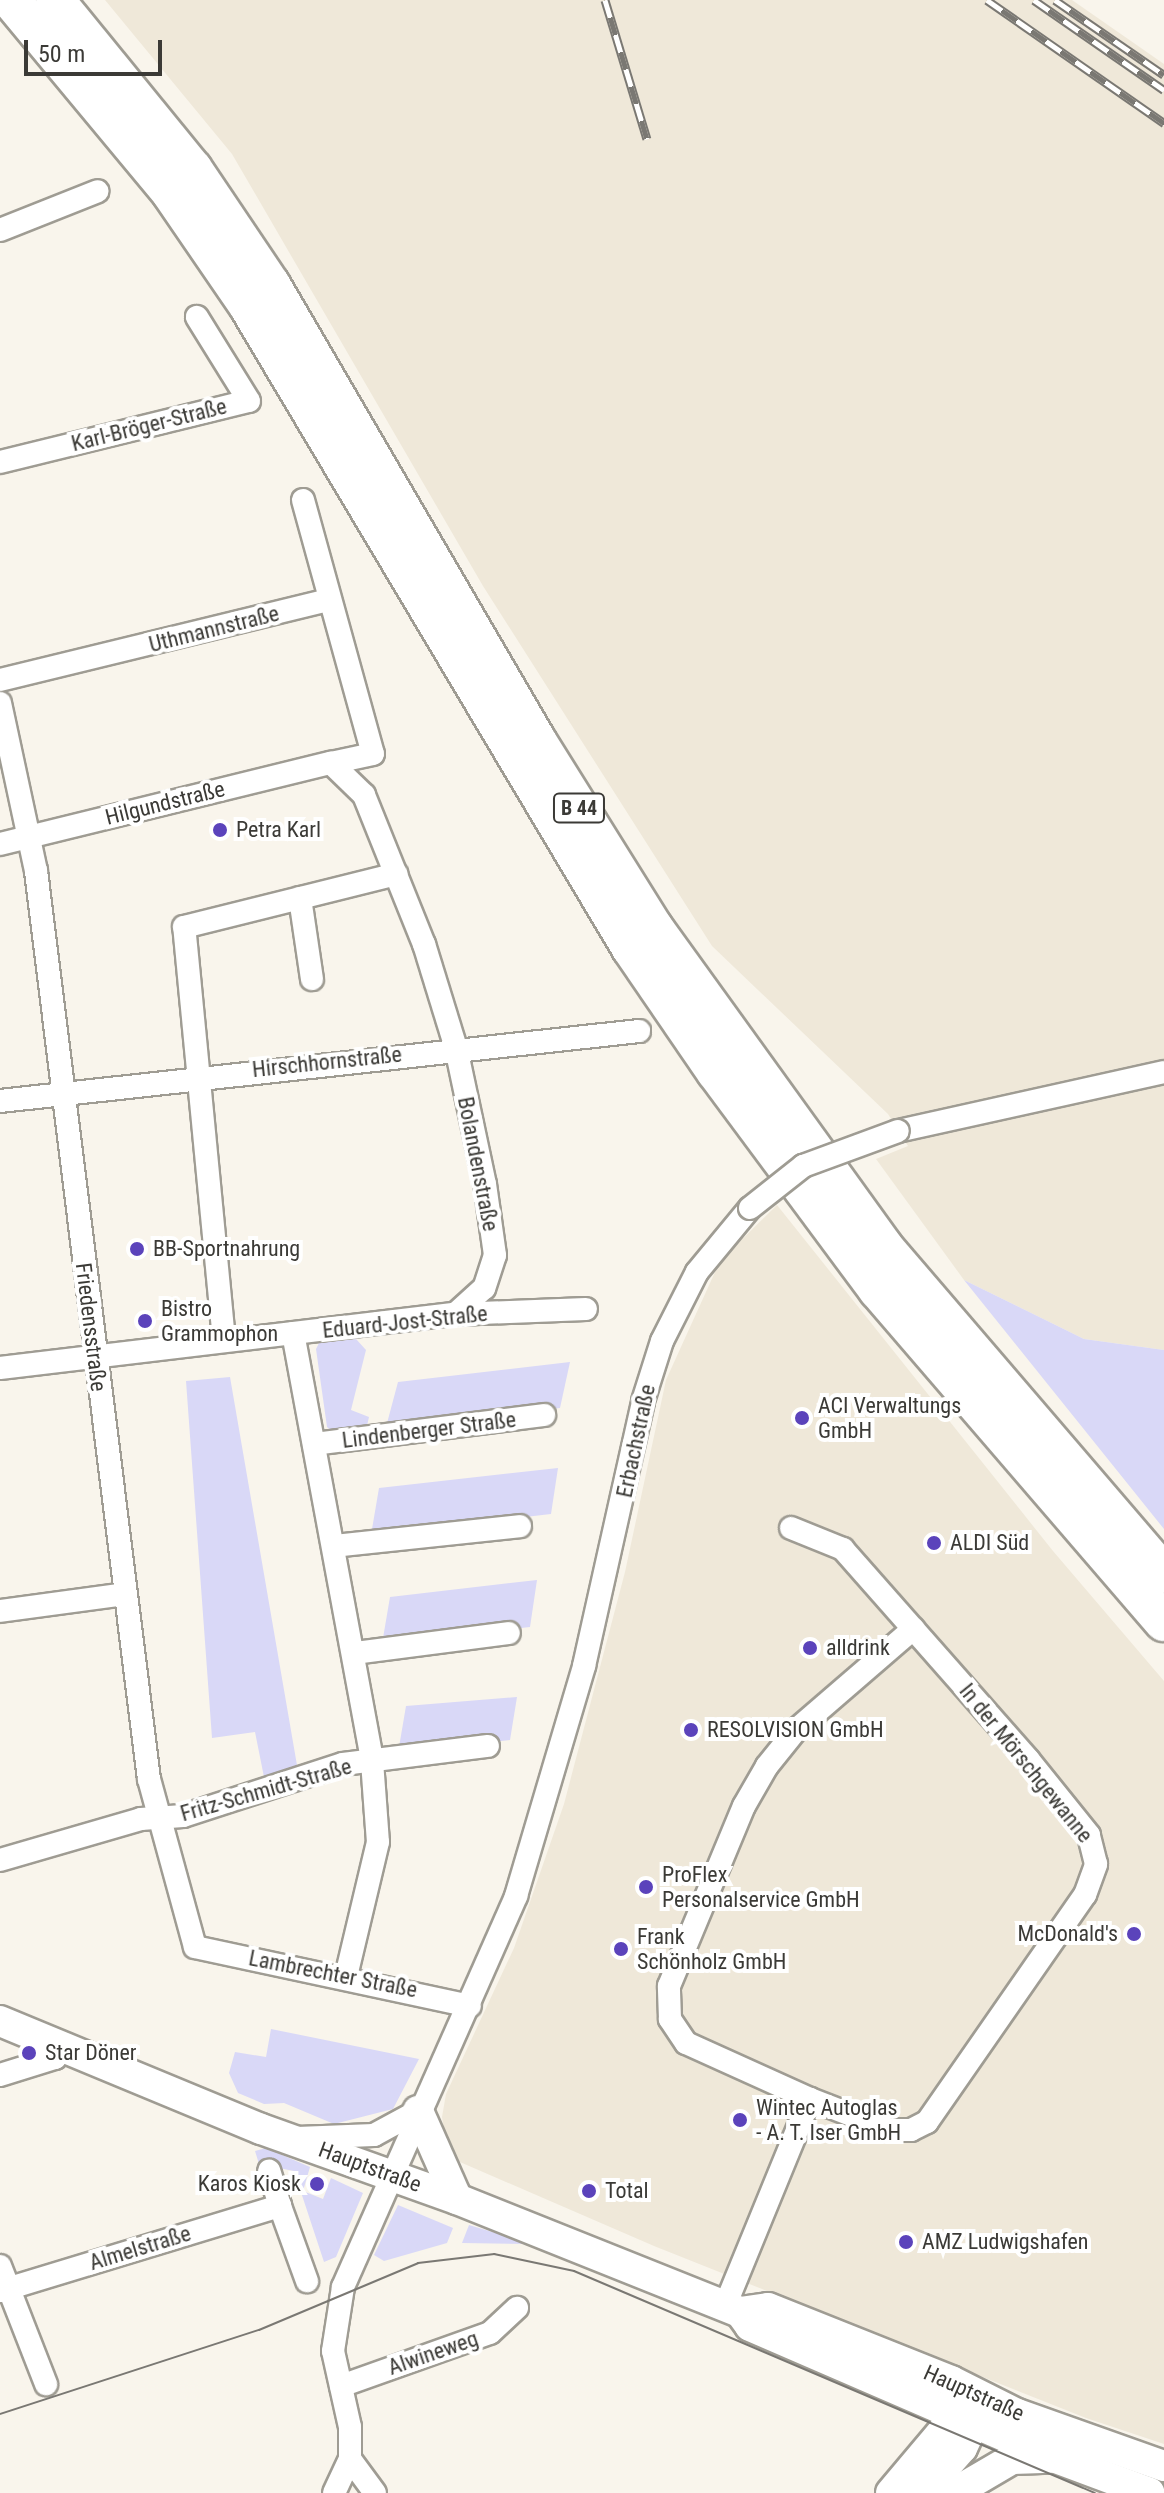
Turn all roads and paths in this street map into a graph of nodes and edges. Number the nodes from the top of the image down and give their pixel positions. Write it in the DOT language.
graph roads {
  1 [pos="11,0"];
  2 [pos="55,0"];
  3 [pos="98,191"];
  4 [pos="0,230"];
  5 [pos="197,317"];
  6 [pos="0,462"];
  7 [pos="303,500"];
  8 [pos="327,600"];
  9 [pos="0,680"];
  10 [pos="0,703"];
  11 [pos="331,763"];
  12 [pos="30,836"];
  13 [pos="0,844"];
  14 [pos="397,874"];
  15 [pos="300,898"];
  16 [pos="312,979"];
  17 [pos="639,1031"];
  18 [pos="456,1048"];
  19 [pos="1164,1072"];
  20 [pos="198,1075"];
  21 [pos="62,1093"];
  22 [pos="0,1101"];
  23 [pos="586,1309"];
  24 [pos="455,1314"];
  25 [pos="293,1333"];
  26 [pos="224,1340"];
  27 [pos="94,1355"];
  28 [pos="0,1368"];
  29 [pos="544,1415"];
  30 [pos="314,1444"];
  31 [pos="520,1526"];
  32 [pos="791,1528"];
  33 [pos="334,1546"];
  34 [pos="1164,1574"];
  35 [pos="125,1594"];
  36 [pos="0,1611"];
  37 [pos="1164,1622"];
  38 [pos="913,1629"];
  39 [pos="509,1633"];
  40 [pos="355,1653"];
  41 [pos="488,1746"];
  42 [pos="372,1761"];
  43 [pos="157,1818"];
  44 [pos="0,1860"];
  45 [pos="195,1947"];
  46 [pos="346,1976"];
  47 [pos="470,2006"];
  48 [pos="0,2021"];
  49 [pos="62,2046"];
  50 [pos="0,2075"];
  51 [pos="810,2099"];
  52 [pos="418,2111"];
  53 [pos="290,2139"];
  54 [pos="269,2171"];
  55 [pos="391,2173"];
  56 [pos="457,2199"];
  57 [pos="280,2206"];
  58 [pos="0,2266"];
  59 [pos="307,2281"];
  60 [pos="4,2290"];
  61 [pos="517,2308"];
  62 [pos="732,2309"];
  63 [pos="46,2384"];
  64 [pos="341,2386"];
  65 [pos="971,2411"];
  66 [pos="1053,2457"];
  67 [pos="350,2459"];
  68 [pos="1164,2466"];
  69 [pos="334,2493"];
  70 [pos="375,2493"];
  71 [pos="891,2493"];
  72 [pos="922,2493"];
  73 [pos="954,2493"];
  74 [pos="1150,2493"];
  1 -- 37 [label="highway, B 44"];
  2 -- 34 [label="highway, B 44"];
  3 -- 4 [label="street"];
  5 -- 6 [label="street, Karl-Bröger-Straße"];
  7 -- 8 [label="street"];
  8 -- 9 [label="street, Uthmannstraße"];
  8 -- 11 [label="street"];
  10 -- 12 [label="street, Friedensstraße"];
  11 -- 12 [label="street, Hilgundstraße"];
  11 -- 14 [label="street, Bolandenstraße"];
  12 -- 13 [label="street, Hilgundstraße"];
  12 -- 21 [label="street, Friedensstraße"];
  14 -- 15 [label="street"];
  14 -- 18 [label="street, Bolandenstraße"];
  15 -- 16 [label="street"];
  15 -- 20 [label="street"];
  17 -- 18 [label="street"];
  18 -- 20 [label="street, Hirschhornstraße"];
  18 -- 24 [label="street, Bolandenstraße"];
  19 -- 47 [label="street, Erbachstraße, bridge"];
  20 -- 21 [label="street, Hirschhornstraße"];
  20 -- 26 [label="street"];
  21 -- 22 [label="street, Hirschhornstraße"];
  21 -- 27 [label="street, Friedensstraße"];
  23 -- 24 [label="street, Eduard-Jost-Straße"];
  24 -- 25 [label="street, Eduard-Jost-Straße"];
  25 -- 26 [label="street, Eduard-Jost-Straße"];
  25 -- 30 [label="street, Lindenberger Straße"];
  26 -- 27 [label="street, Eduard-Jost-Straße"];
  27 -- 28 [label="street, Eduard-Jost-Straße"];
  27 -- 35 [label="street, Friedensstraße"];
  29 -- 30 [label="street, Lindenberger Straße"];
  30 -- 33 [label="street, Lindenberger Straße"];
  31 -- 33 [label="street"];
  32 -- 38 [label="street, In der Mörschgewanne"];
  33 -- 40 [label="street, Lindenberger Straße"];
  35 -- 36 [label="street"];
  35 -- 43 [label="street, Friedensstraße"];
  38 -- 51 [label="street, In der Mörschgewanne"];
  38 -- 51 [label="street, In der Mörschgewanne"];
  39 -- 40 [label="street"];
  40 -- 42 [label="street, Lindenberger Straße"];
  41 -- 42 [label="street, Fritz-Schmidt-Straße"];
  42 -- 43 [label="street, Fritz-Schmidt-Straße"];
  42 -- 46 [label="street, Lindenberger Straße"];
  43 -- 44 [label="street, Fritz-Schmidt-Straße"];
  43 -- 45 [label="street, Friedensstraße"];
  45 -- 46 [label="street, Lambrechter Straße"];
  46 -- 47 [label="street, Lambrechter Straße"];
  47 -- 52 [label="street, Erbachstraße"];
  48 -- 49 [label="main road, Hauptstraße"];
  49 -- 50 [label="street"];
  49 -- 53 [label="main road, Hauptstraße"];
  51 -- 62 [label="street"];
  52 -- 53 [label="street"];
  52 -- 55 [label="street, Erbachstraße"];
  52 -- 56 [label="main road"];
  53 -- 55 [label="main road, Hauptstraße"];
  54 -- 57 [label="street"];
  55 -- 56 [label="main road, Hauptstraße"];
  55 -- 64 [label="street, Erbachstraße"];
  56 -- 62 [label="main road, Hauptstraße"];
  57 -- 59 [label="street"];
  57 -- 60 [label="street, Almelstraße"];
  58 -- 60 [label="street"];
  60 -- 63 [label="street"];
  61 -- 64 [label="street, Alwineweg"];
  62 -- 65 [label="main road, Hauptstraße"];
  62 -- 65 [label="main road, Hauptstraße"];
  64 -- 67 [label="street, Erbachstraße"];
  65 -- 66 [label="main road, Hauptstraße"];
  65 -- 68 [label="main road, Hauptstraße"];
  65 -- 71 [label="main road"];
  65 -- 72 [label="main road"];
  66 -- 73 [label="main road"];
  66 -- 74 [label="main road, Hauptstraße"];
  67 -- 69 [label="street"];
  67 -- 70 [label="street"];
}
